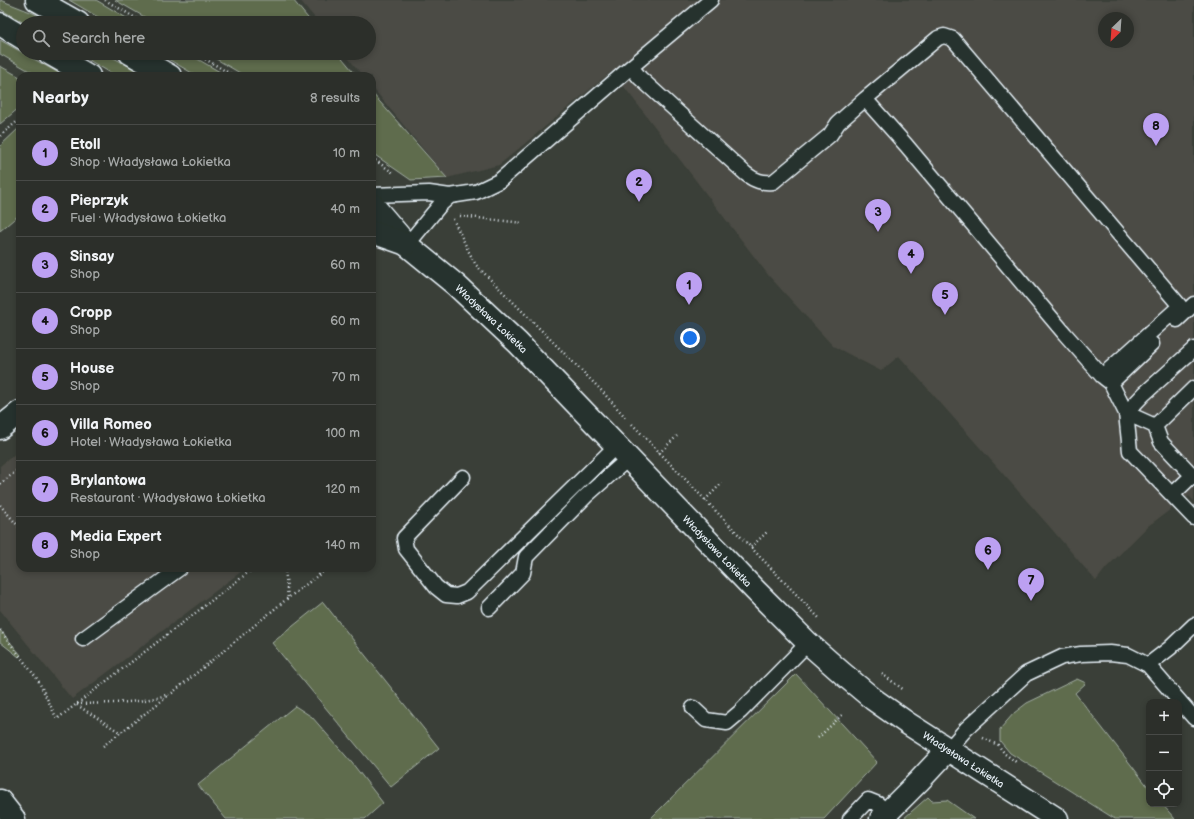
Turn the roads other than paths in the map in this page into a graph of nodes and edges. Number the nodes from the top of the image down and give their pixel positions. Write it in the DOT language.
graph roads {
  1 [pos="37,0"];
  2 [pos="711,0"];
  3 [pos="66,16"];
  4 [pos="0,24"];
  5 [pos="16,34"];
  6 [pos="62,60"];
  7 [pos="142,60"];
  8 [pos="631,67"];
  9 [pos="82,72"];
  10 [pos="163,72"];
  11 [pos="865,99"];
  12 [pos="376,195"];
  13 [pos="450,196"];
  14 [pos="376,209"];
  15 [pos="376,233"];
  16 [pos="407,245"];
  17 [pos="1194,304"];
  18 [pos="1194,349"];
  19 [pos="1106,380"];
  20 [pos="1194,388"];
  21 [pos="1126,412"];
  22 [pos="1155,426"];
  23 [pos="623,452"];
  24 [pos="1194,476"];
  25 [pos="463,477"];
  26 [pos="1172,495"];
  27 [pos="1194,518"];
  28 [pos="175,572"];
  29 [pos="489,608"];
  30 [pos="1194,625"];
  31 [pos="83,639"];
  32 [pos="808,643"];
  33 [pos="1148,665"];
  34 [pos="693,708"];
  35 [pos="1194,718"];
  36 [pos="948,750"];
  37 [pos="0,801"];
  38 [pos="884,816"];
  39 [pos="14,819"];
  40 [pos="850,819"];
  41 [pos="1057,819"];
  1 -- 3 [label="main road"];
  2 -- 8 [label="lane"];
  4 -- 5 [label="main road"];
  6 -- 9 [label="main road"];
  7 -- 10 [label="main road"];
  8 -- 11 [label="lane"];
  8 -- 13 [label="lane"];
  11 -- 19 [label="lane"];
  11 -- 19 [label="lane"];
  12 -- 13 [label="lane"];
  13 -- 16 [label="lane"];
  14 -- 16 [label="main road, Władysława Łokietka"];
  15 -- 16 [label="main road, Władysława Łokietka"];
  16 -- 23 [label="main road, Władysława Łokietka"];
  17 -- 19 [label="lane"];
  18 -- 21 [label="lane"];
  19 -- 21 [label="lane"];
  20 -- 22 [label="lane"];
  21 -- 22 [label="lane"];
  21 -- 26 [label="lane"];
  22 -- 24 [label="lane"];
  23 -- 25 [label="lane"];
  23 -- 29 [label="lane"];
  23 -- 32 [label="main road, Władysława Łokietka"];
  24 -- 26 [label="lane"];
  26 -- 27 [label="lane"];
  28 -- 31 [label="lane"];
  30 -- 33 [label="lane"];
  32 -- 34 [label="lane"];
  32 -- 36 [label="main road, Władysława Łokietka"];
  33 -- 35 [label="lane"];
  33 -- 36 [label="lane"];
  36 -- 38 [label="main road"];
  36 -- 41 [label="main road, Władysława Łokietka"];
  37 -- 39 [label="main road"];
  38 -- 40 [label="lane"];
}
